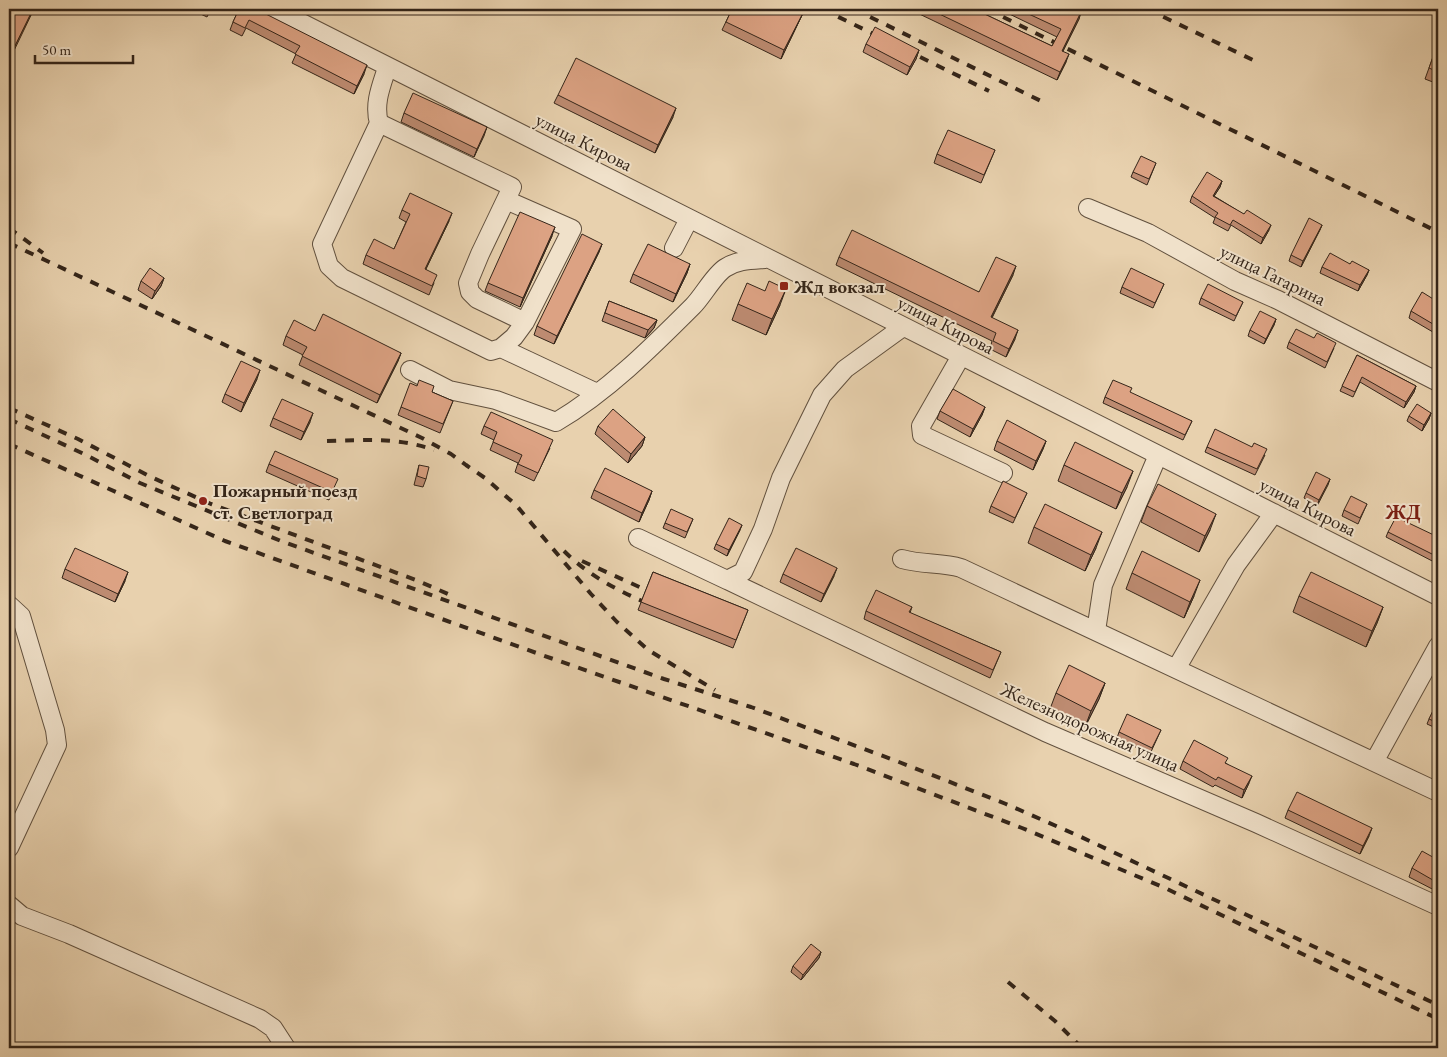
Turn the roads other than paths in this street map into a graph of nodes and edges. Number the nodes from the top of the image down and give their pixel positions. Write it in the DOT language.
graph roads {
  1 [pos="274,9"];
  2 [pos="386,71"];
  3 [pos="379,123"];
  4 [pos="506,200"];
  5 [pos="1088,208"];
  6 [pos="688,219"];
  7 [pos="674,248"];
  8 [pos="768,259"];
  9 [pos="525,322"];
  10 [pos="903,327"];
  11 [pos="501,348"];
  12 [pos="961,356"];
  13 [pos="410,370"];
  14 [pos="1438,382"];
  15 [pos="597,393"];
  16 [pos="1158,455"];
  17 [pos="1003,473"];
  18 [pos="1274,513"];
  19 [pos="638,538"];
  20 [pos="902,559"];
  21 [pos="727,580"];
  22 [pos="1438,596"];
  23 [pos="9,606"];
  24 [pos="1096,631"];
  25 [pos="1438,646"];
  26 [pos="1176,669"];
  27 [pos="1374,762"];
  28 [pos="1438,792"];
  29 [pos="9,848"];
  30 [pos="9,905"];
  31 [pos="1438,906"];
  32 [pos="286,1048"];
  1 -- 6 [label="street, улица Кирова"];
  2 -- 3 [label="street"];
  3 -- 4 [label="street"];
  3 -- 11 [label="street"];
  4 -- 9 [label="street"];
  4 -- 9 [label="street"];
  5 -- 14 [label="street, улица Гагарина"];
  6 -- 7 [label="street"];
  6 -- 8 [label="street, улица Кирова"];
  8 -- 10 [label="street, улица Кирова"];
  8 -- 15 [label="street"];
  9 -- 11 [label="street"];
  10 -- 12 [label="street, улица Кирова"];
  10 -- 21 [label="street"];
  11 -- 15 [label="street"];
  12 -- 16 [label="street, улица Кирова"];
  12 -- 17 [label="street"];
  13 -- 15 [label="street"];
  16 -- 18 [label="street, улица Кирова"];
  16 -- 24 [label="street"];
  18 -- 22 [label="street, улица Кирова"];
  18 -- 26 [label="street"];
  19 -- 21 [label="street, Железнодорожная улица"];
  20 -- 24 [label="street"];
  21 -- 31 [label="street, Железнодорожная улица"];
  23 -- 29 [label="street"];
  24 -- 26 [label="street"];
  25 -- 27 [label="street"];
  26 -- 27 [label="street"];
  27 -- 28 [label="street"];
  30 -- 32 [label="street"];
}
